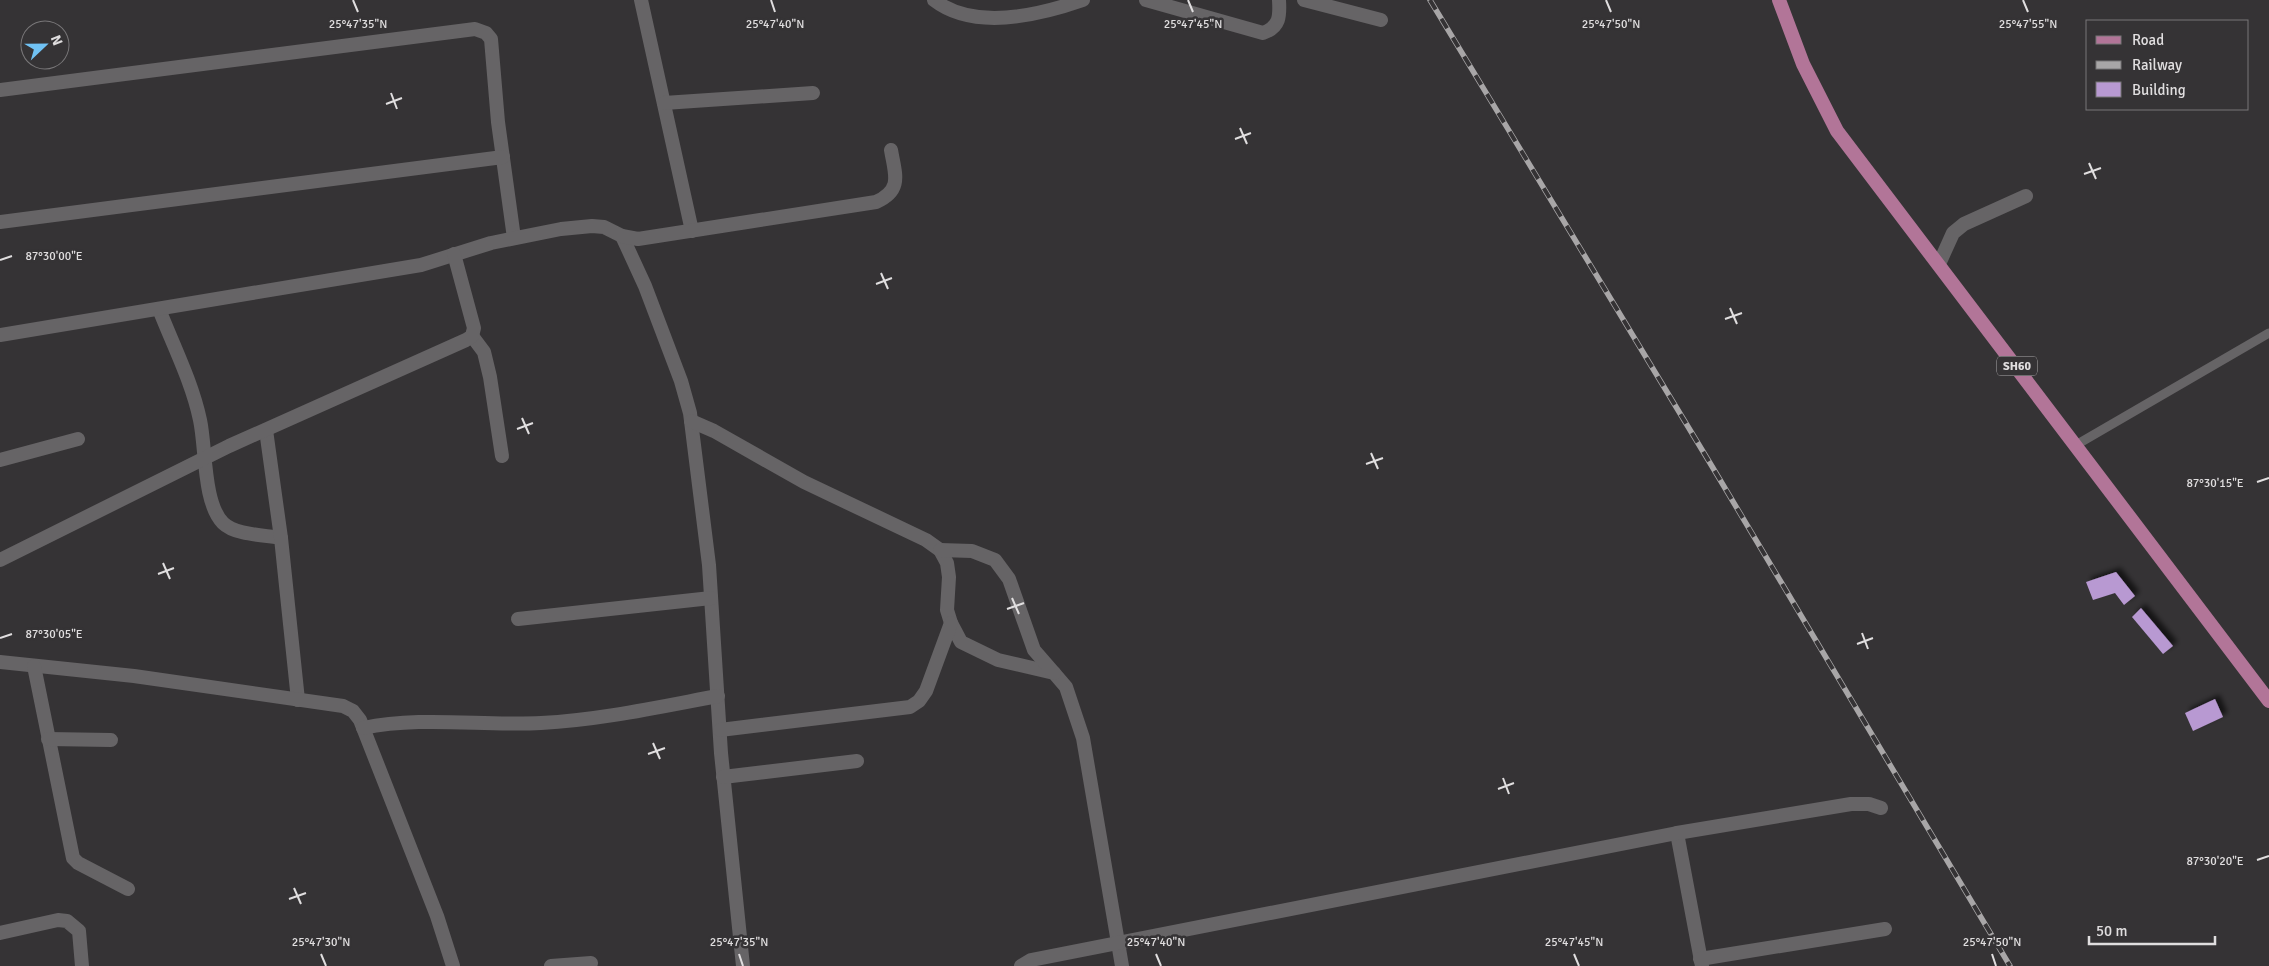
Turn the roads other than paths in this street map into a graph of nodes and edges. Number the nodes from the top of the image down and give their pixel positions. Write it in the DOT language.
graph roads {
  1 [pos="641,0"];
  2 [pos="934,0"];
  3 [pos="1083,0"];
  4 [pos="1146,0"];
  5 [pos="1278,0"];
  6 [pos="1304,0"];
  7 [pos="1780,0"];
  8 [pos="1381,20"];
  9 [pos="0,90"];
  10 [pos="813,93"];
  11 [pos="664,102"];
  12 [pos="892,150"];
  13 [pos="503,157"];
  14 [pos="2026,196"];
  15 [pos="0,222"];
  16 [pos="692,231"];
  17 [pos="622,236"];
  18 [pos="514,238"];
  19 [pos="454,254"];
  20 [pos="1939,264"];
  21 [pos="159,310"];
  22 [pos="2269,333"];
  23 [pos="0,335"];
  24 [pos="472,336"];
  25 [pos="691,422"];
  26 [pos="266,430"];
  27 [pos="78,439"];
  28 [pos="2076,445"];
  29 [pos="502,456"];
  30 [pos="205,458"];
  31 [pos="0,460"];
  32 [pos="281,538"];
  33 [pos="940,550"];
  34 [pos="0,560"];
  35 [pos="711,598"];
  36 [pos="518,619"];
  37 [pos="951,623"];
  38 [pos="0,662"];
  39 [pos="34,666"];
  40 [pos="1054,673"];
  41 [pos="718,696"];
  42 [pos="298,700"];
  43 [pos="2269,701"];
  44 [pos="363,728"];
  45 [pos="720,730"];
  46 [pos="48,739"];
  47 [pos="111,740"];
  48 [pos="858,761"];
  49 [pos="723,776"];
  50 [pos="1881,808"];
  51 [pos="1677,833"];
  52 [pos="128,889"];
  53 [pos="1885,928"];
  54 [pos="0,933"];
  55 [pos="1118,942"];
  56 [pos="1701,962"];
  57 [pos="591,963"];
  58 [pos="82,966"];
  59 [pos="452,966"];
  60 [pos="550,966"];
  61 [pos="742,966"];
  62 [pos="1021,966"];
  63 [pos="1122,966"];
  1 -- 11 [label="street"];
  2 -- 3 [label="street"];
  4 -- 5 [label="street"];
  6 -- 8 [label="street"];
  7 -- 20 [label="main road, SH60"];
  9 -- 13 [label="street"];
  10 -- 11 [label="street"];
  11 -- 16 [label="street"];
  12 -- 16 [label="street"];
  13 -- 15 [label="street"];
  13 -- 18 [label="street"];
  14 -- 20 [label="street"];
  16 -- 17 [label="street"];
  17 -- 18 [label="street"];
  17 -- 25 [label="street"];
  18 -- 19 [label="street"];
  19 -- 21 [label="street"];
  19 -- 24 [label="street"];
  20 -- 28 [label="main road, SH60"];
  21 -- 23 [label="street"];
  21 -- 30 [label="street"];
  22 -- 28 [label="lane"];
  24 -- 26 [label="street"];
  24 -- 29 [label="street"];
  25 -- 33 [label="street"];
  25 -- 35 [label="street"];
  26 -- 30 [label="street"];
  26 -- 32 [label="street"];
  27 -- 31 [label="street"];
  28 -- 43 [label="main road, SH60"];
  30 -- 32 [label="street"];
  30 -- 34 [label="street"];
  32 -- 42 [label="street"];
  33 -- 37 [label="street"];
  33 -- 40 [label="street"];
  35 -- 36 [label="street"];
  35 -- 41 [label="street"];
  37 -- 40 [label="street"];
  37 -- 45 [label="street"];
  38 -- 39 [label="street"];
  39 -- 42 [label="street"];
  39 -- 46 [label="street"];
  40 -- 55 [label="street"];
  41 -- 44 [label="street"];
  41 -- 45 [label="street"];
  42 -- 44 [label="street"];
  44 -- 59 [label="street"];
  45 -- 49 [label="street"];
  46 -- 47 [label="street"];
  46 -- 52 [label="street"];
  48 -- 49 [label="street"];
  49 -- 61 [label="street"];
  50 -- 51 [label="street"];
  51 -- 55 [label="street"];
  51 -- 56 [label="street"];
  53 -- 56 [label="street"];
  54 -- 58 [label="street"];
  55 -- 62 [label="street"];
  55 -- 63 [label="street"];
  57 -- 60 [label="street"];
}
